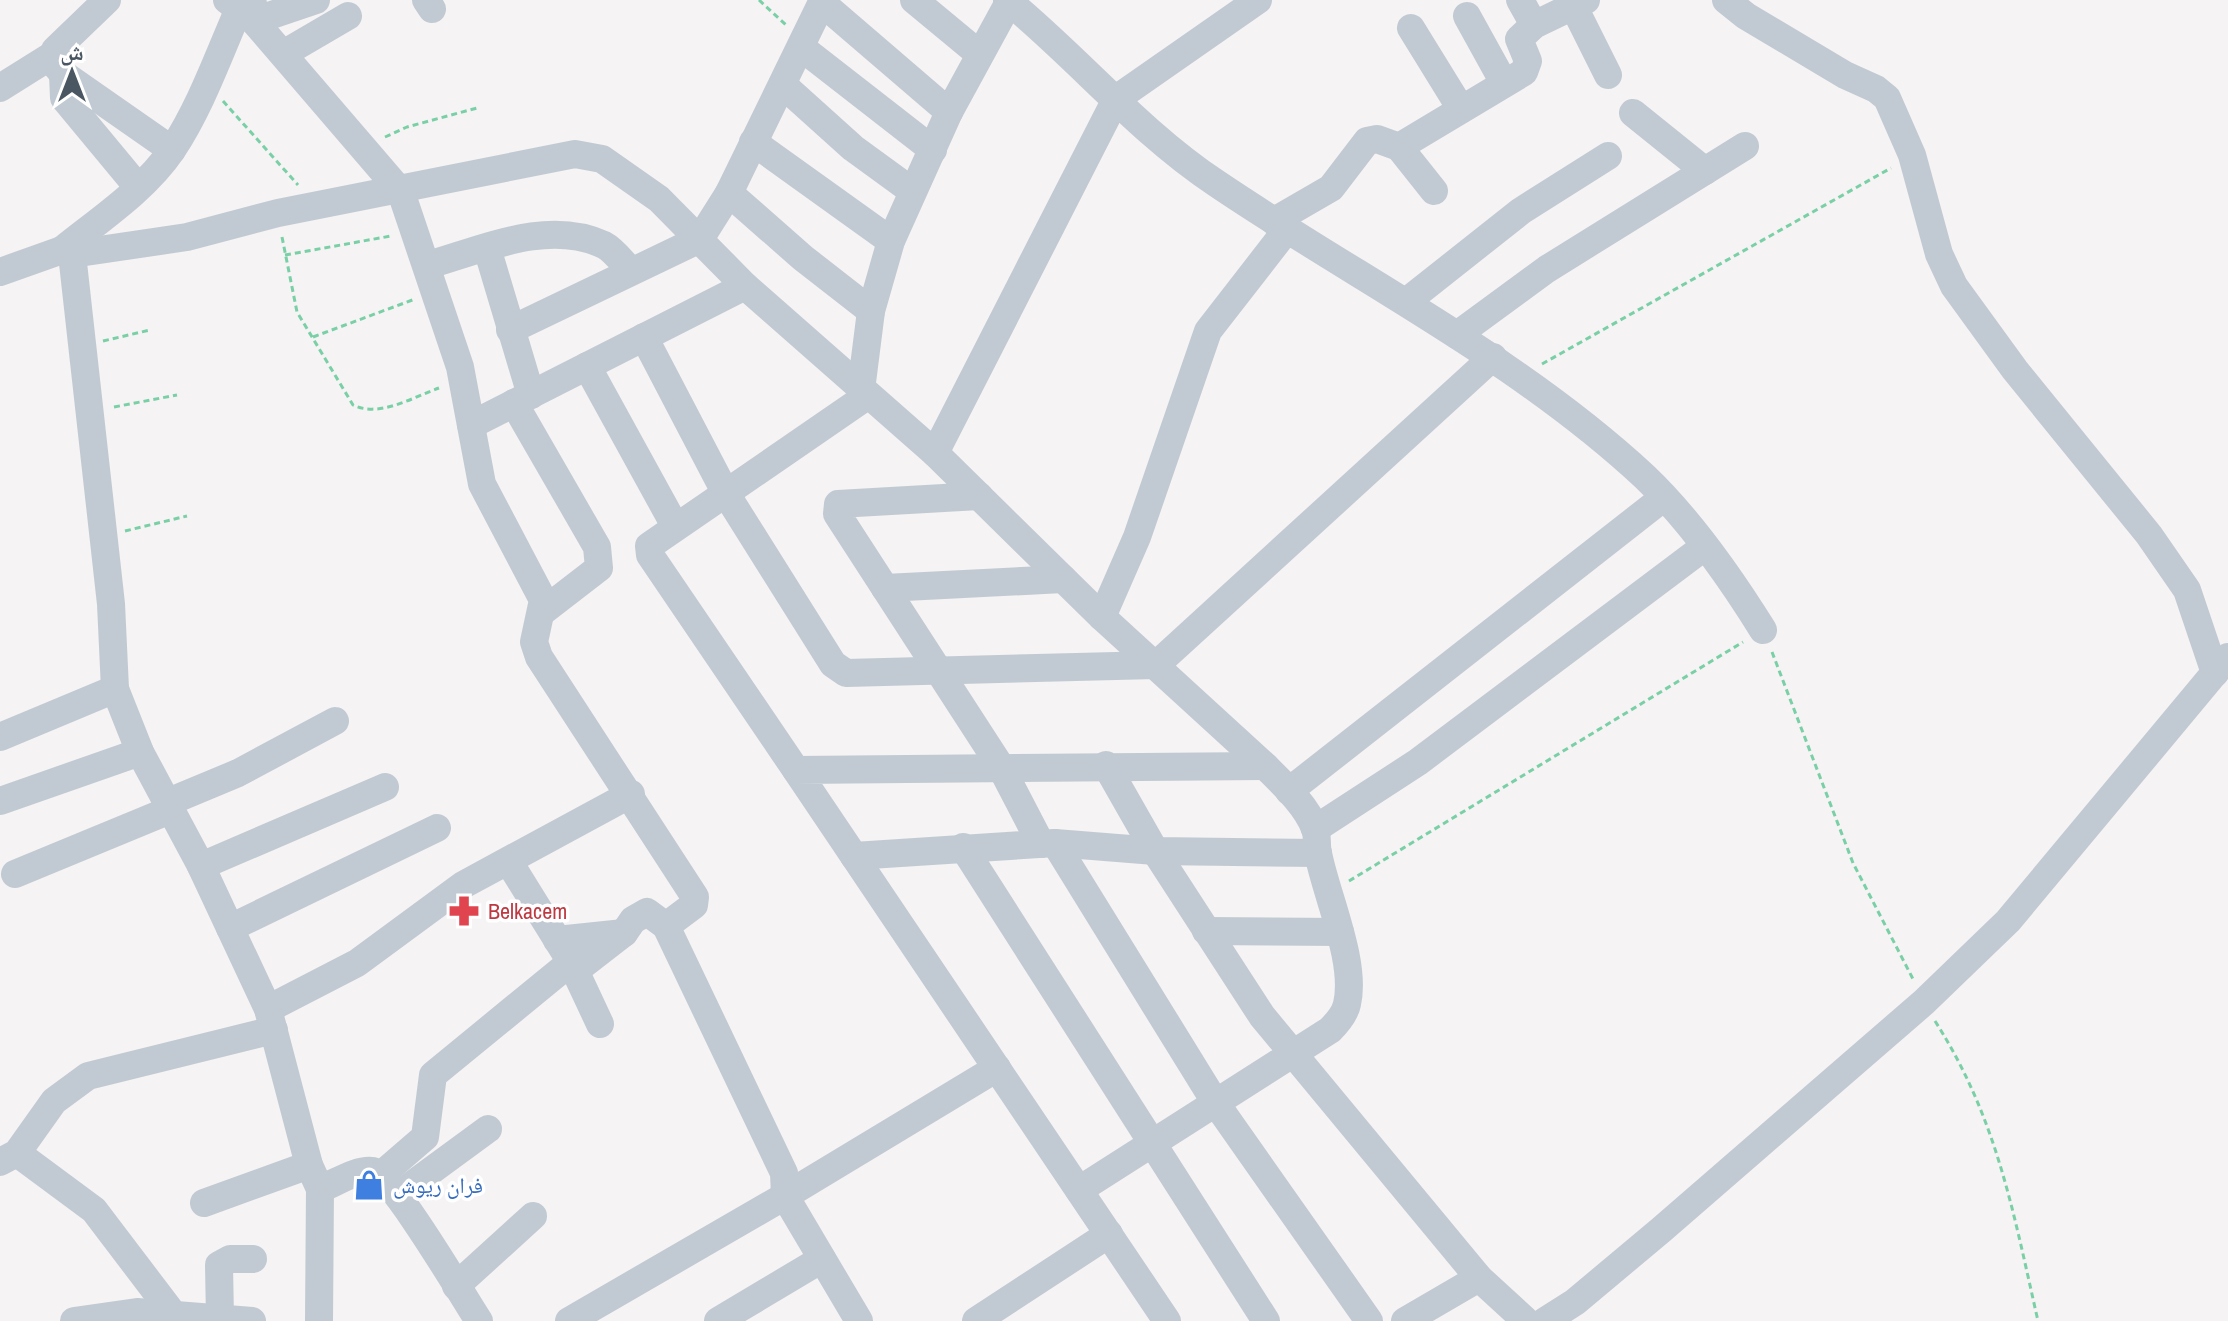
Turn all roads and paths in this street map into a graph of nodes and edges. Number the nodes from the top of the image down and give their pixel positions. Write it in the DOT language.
graph roads {
  1 [pos="107,0"];
  2 [pos="316,0"];
  3 [pos="759,0"];
  4 [pos="914,0"];
  5 [pos="1258,0"];
  6 [pos="1520,0"];
  7 [pos="1726,0"];
  8 [pos="822,2"];
  9 [pos="1018,3"];
  10 [pos="1580,4"];
  11 [pos="243,8"];
  12 [pos="348,16"];
  13 [pos="1467,16"];
  14 [pos="1534,25"];
  15 [pos="1411,28"];
  16 [pos="802,48"];
  17 [pos="978,53"];
  18 [pos="283,54"];
  19 [pos="57,65"];
  20 [pos="1608,75"];
  21 [pos="207,83"];
  22 [pos="1504,83"];
  23 [pos="783,85"];
  24 [pos="0,88"];
  25 [pos="1116,99"];
  26 [pos="477,108"];
  27 [pos="1461,109"];
  28 [pos="949,112"];
  29 [pos="1633,113"];
  30 [pos="753,142"];
  31 [pos="1745,146"];
  32 [pos="363,147"];
  33 [pos="1399,147"];
  34 [pos="172,150"];
  35 [pos="933,150"];
  36 [pos="1912,155"];
  37 [pos="1608,156"];
  38 [pos="1705,171"];
  39 [pos="137,186"];
  40 [pos="912,191"];
  41 [pos="1434,191"];
  42 [pos="401,192"];
  43 [pos="729,193"];
  44 [pos="318,207"];
  45 [pos="278,213"];
  46 [pos="1281,224"];
  47 [pos="417,232"];
  48 [pos="700,239"];
  49 [pos="891,241"];
  50 [pos="487,248"];
  51 [pos="67,252"];
  52 [pos="285,255"];
  53 [pos="631,271"];
  54 [pos="0,272"];
  55 [pos="432,278"];
  56 [pos="745,286"];
  57 [pos="1406,302"];
  58 [pos="871,311"];
  59 [pos="150,330"];
  60 [pos="510,330"];
  61 [pos="1457,335"];
  62 [pos="313,337"];
  63 [pos="644,337"];
  64 [pos="82,347"];
  65 [pos="1493,357"];
  66 [pos="587,366"];
  67 [pos="1518,378"];
  68 [pos="463,379"];
  69 [pos="864,393"];
  70 [pos="177,395"];
  71 [pos="522,399"];
  72 [pos="90,412"];
  73 [pos="471,425"];
  74 [pos="935,453"];
  75 [pos="725,492"];
  76 [pos="979,496"];
  77 [pos="1663,498"];
  78 [pos="187,516"];
  79 [pos="675,526"];
  80 [pos="104,536"];
  81 [pos="1704,547"];
  82 [pos="649,550"];
  83 [pos="599,564"];
  84 [pos="1063,579"];
  85 [pos="885,588"];
  86 [pos="542,612"];
  87 [pos="1102,617"];
  88 [pos="1763,630"];
  89 [pos="1156,665"];
  90 [pos="2221,665"];
  91 [pos="939,671"];
  92 [pos="115,689"];
  93 [pos="335,721"];
  94 [pos="0,737"];
  95 [pos="140,752"];
  96 [pos="1106,765"];
  97 [pos="1265,766"];
  98 [pos="1001,767"];
  99 [pos="796,770"];
  100 [pos="385,787"];
  101 [pos="1289,791"];
  102 [pos="631,794"];
  103 [pos="0,801"];
  104 [pos="168,807"];
  105 [pos="437,828"];
  106 [pos="1317,841"];
  107 [pos="1048,843"];
  108 [pos="963,847"];
  109 [pos="1155,851"];
  110 [pos="854,856"];
  111 [pos="509,862"];
  112 [pos="201,866"];
  113 [pos="15,874"];
  114 [pos="1329,894"];
  115 [pos="666,926"];
  116 [pos="230,928"];
  117 [pos="1206,931"];
  118 [pos="1340,932"];
  119 [pos="567,958"];
  120 [pos="1924,1002"];
  121 [pos="271,1020"];
  122 [pos="600,1024"];
  123 [pos="1292,1055"];
  124 [pos="997,1068"];
  125 [pos="1215,1102"];
  126 [pos="488,1129"];
  127 [pos="1153,1140"];
  128 [pos="9,1158"];
  129 [pos="315,1177"];
  130 [pos="389,1185"];
  131 [pos="1079,1190"];
  132 [pos="785,1196"];
  133 [pos="204,1203"];
  134 [pos="533,1216"];
  135 [pos="1109,1234"];
  136 [pos="253,1259"];
  137 [pos="822,1259"];
  138 [pos="1479,1278"];
  139 [pos="456,1286"];
  140 [pos="173,1314"];
  141 [pos="212,1319"];
  142 [pos="74,1321"];
  143 [pos="252,1321"];
  144 [pos="312,1321"];
  145 [pos="479,1321"];
  146 [pos="569,1321"];
  147 [pos="718,1321"];
  148 [pos="859,1321"];
  149 [pos="976,1321"];
  150 [pos="1167,1321"];
  151 [pos="1266,1321"];
  152 [pos="1369,1321"];
  153 [pos="1405,1321"];
  154 [pos="1526,1321"];
  155 [pos="1545,1321"];
  156 [pos="2038,1321"];
  1 -- 19 [label="street"];
  2 -- 11 [label="street"];
  3 -- 16 [label="path"];
  4 -- 17 [label="street"];
  5 -- 25 [label="street"];
  6 -- 14 [label="street"];
  7 -- 36 [label="street"];
  8 -- 16 [label="street"];
  8 -- 28 [label="street"];
  9 -- 17 [label="street"];
  9 -- 25 [label="street"];
  10 -- 14 [label="street"];
  10 -- 20 [label="street"];
  11 -- 18 [label="street"];
  11 -- 21 [label="street"];
  12 -- 18 [label="street"];
  13 -- 22 [label="street"];
  14 -- 22 [label="street"];
  15 -- 27 [label="street"];
  16 -- 23 [label="street"];
  16 -- 35 [label="street"];
  17 -- 28 [label="street"];
  18 -- 32 [label="street"];
  19 -- 24 [label="street"];
  19 -- 34 [label="street"];
  19 -- 39 [label="street"];
  21 -- 34 [label="street"];
  21 -- 44 [label="path"];
  22 -- 27 [label="street"];
  23 -- 30 [label="street"];
  23 -- 40 [label="street"];
  25 -- 46 [label="street"];
  25 -- 74 [label="street"];
  26 -- 32 [label="path"];
  27 -- 33 [label="street"];
  28 -- 35 [label="street"];
  29 -- 38 [label="street"];
  30 -- 43 [label="street"];
  30 -- 49 [label="street"];
  31 -- 38 [label="street"];
  32 -- 42 [label="street"];
  33 -- 41 [label="street"];
  33 -- 46 [label="street"];
  34 -- 39 [label="street"];
  35 -- 40 [label="street"];
  36 -- 67 [label="path"];
  36 -- 90 [label="street"];
  37 -- 57 [label="street"];
  38 -- 61 [label="street"];
  39 -- 51 [label="street"];
  40 -- 49 [label="street"];
  42 -- 44 [label="street"];
  42 -- 47 [label="street"];
  42 -- 48 [label="street"];
  43 -- 48 [label="street"];
  43 -- 58 [label="street"];
  44 -- 45 [label="street"];
  45 -- 51 [label="street"];
  45 -- 52 [label="path"];
  46 -- 57 [label="street"];
  46 -- 87 [label="street"];
  47 -- 52 [label="path"];
  47 -- 55 [label="street"];
  48 -- 53 [label="street"];
  48 -- 56 [label="street"];
  49 -- 58 [label="street"];
  50 -- 53 [label="street"];
  50 -- 55 [label="street"];
  50 -- 60 [label="street"];
  51 -- 54 [label="street"];
  51 -- 64 [label="street"];
  52 -- 62 [label="path"];
  53 -- 60 [label="street"];
  55 -- 62 [label="path"];
  55 -- 68 [label="street"];
  56 -- 63 [label="street"];
  56 -- 69 [label="street"];
  57 -- 61 [label="street"];
  58 -- 69 [label="street"];
  59 -- 64 [label="path"];
  60 -- 71 [label="street"];
  61 -- 65 [label="street"];
  62 -- 68 [label="path"];
  63 -- 66 [label="street"];
  63 -- 75 [label="street"];
  64 -- 72 [label="street"];
  65 -- 67 [label="street"];
  65 -- 89 [label="street"];
  66 -- 71 [label="street"];
  66 -- 79 [label="street"];
  67 -- 77 [label="street"];
  68 -- 73 [label="street"];
  69 -- 74 [label="street"];
  69 -- 75 [label="street"];
  70 -- 72 [label="path"];
  71 -- 73 [label="street"];
  71 -- 83 [label="street"];
  72 -- 80 [label="street"];
  73 -- 86 [label="street"];
  74 -- 76 [label="street"];
  75 -- 79 [label="street"];
  75 -- 91 [label="street"];
  76 -- 84 [label="street"];
  76 -- 85 [label="street"];
  77 -- 81 [label="street"];
  77 -- 101 [label="street"];
  78 -- 80 [label="path"];
  79 -- 82 [label="street"];
  80 -- 92 [label="street"];
  81 -- 88 [label="street"];
  81 -- 106 [label="street"];
  82 -- 83 [label="street"];
  82 -- 99 [label="street"];
  83 -- 86 [label="street"];
  84 -- 85 [label="street"];
  84 -- 87 [label="street"];
  85 -- 91 [label="street"];
  86 -- 102 [label="street"];
  87 -- 89 [label="street"];
  88 -- 114 [label="path"];
  88 -- 120 [label="path"];
  89 -- 91 [label="street"];
  89 -- 97 [label="street"];
  90 -- 120 [label="street"];
  91 -- 98 [label="street"];
  92 -- 94 [label="street"];
  92 -- 95 [label="street"];
  93 -- 104 [label="street"];
  95 -- 103 [label="street"];
  95 -- 104 [label="street"];
  96 -- 97 [label="street"];
  96 -- 98 [label="street"];
  96 -- 109 [label="street"];
  97 -- 101 [label="street"];
  98 -- 99 [label="street"];
  98 -- 107 [label="street"];
  99 -- 110 [label="street"];
  100 -- 112 [label="street"];
  101 -- 106 [label="street"];
  102 -- 111 [label="street"];
  102 -- 115 [label="street"];
  104 -- 112 [label="street"];
  104 -- 113 [label="street"];
  105 -- 116 [label="street"];
  106 -- 109 [label="street"];
  106 -- 114 [label="street"];
  107 -- 108 [label="street"];
  107 -- 109 [label="street"];
  107 -- 125 [label="street"];
  108 -- 110 [label="street"];
  108 -- 127 [label="street"];
  109 -- 117 [label="street"];
  110 -- 124 [label="street"];
  111 -- 119 [label="street"];
  111 -- 121 [label="street"];
  112 -- 116 [label="street"];
  114 -- 118 [label="street"];
  115 -- 119 [label="street"];
  115 -- 132 [label="street"];
  116 -- 121 [label="street"];
  117 -- 118 [label="street"];
  117 -- 123 [label="street"];
  118 -- 123 [label="street"];
  119 -- 122 [label="street"];
  119 -- 130 [label="street"];
  120 -- 155 [label="street"];
  120 -- 156 [label="path"];
  121 -- 128 [label="street"];
  121 -- 129 [label="street"];
  123 -- 125 [label="street"];
  123 -- 138 [label="street"];
  124 -- 131 [label="street"];
  124 -- 132 [label="street"];
  125 -- 127 [label="street"];
  125 -- 152 [label="street"];
  126 -- 130 [label="street"];
  127 -- 131 [label="street"];
  127 -- 151 [label="street"];
  128 -- 140 [label="street"];
  129 -- 130 [label="street"];
  129 -- 133 [label="street"];
  129 -- 144 [label="street"];
  130 -- 139 [label="street"];
  131 -- 135 [label="street"];
  132 -- 137 [label="street"];
  132 -- 146 [label="street"];
  134 -- 139 [label="street"];
  135 -- 149 [label="street"];
  135 -- 150 [label="street"];
  136 -- 141 [label="street"];
  137 -- 147 [label="street"];
  137 -- 148 [label="street"];
  138 -- 153 [label="street"];
  138 -- 154 [label="street"];
  139 -- 145 [label="street"];
  140 -- 141 [label="street"];
  140 -- 142 [label="street"];
  141 -- 143 [label="street"];
}
